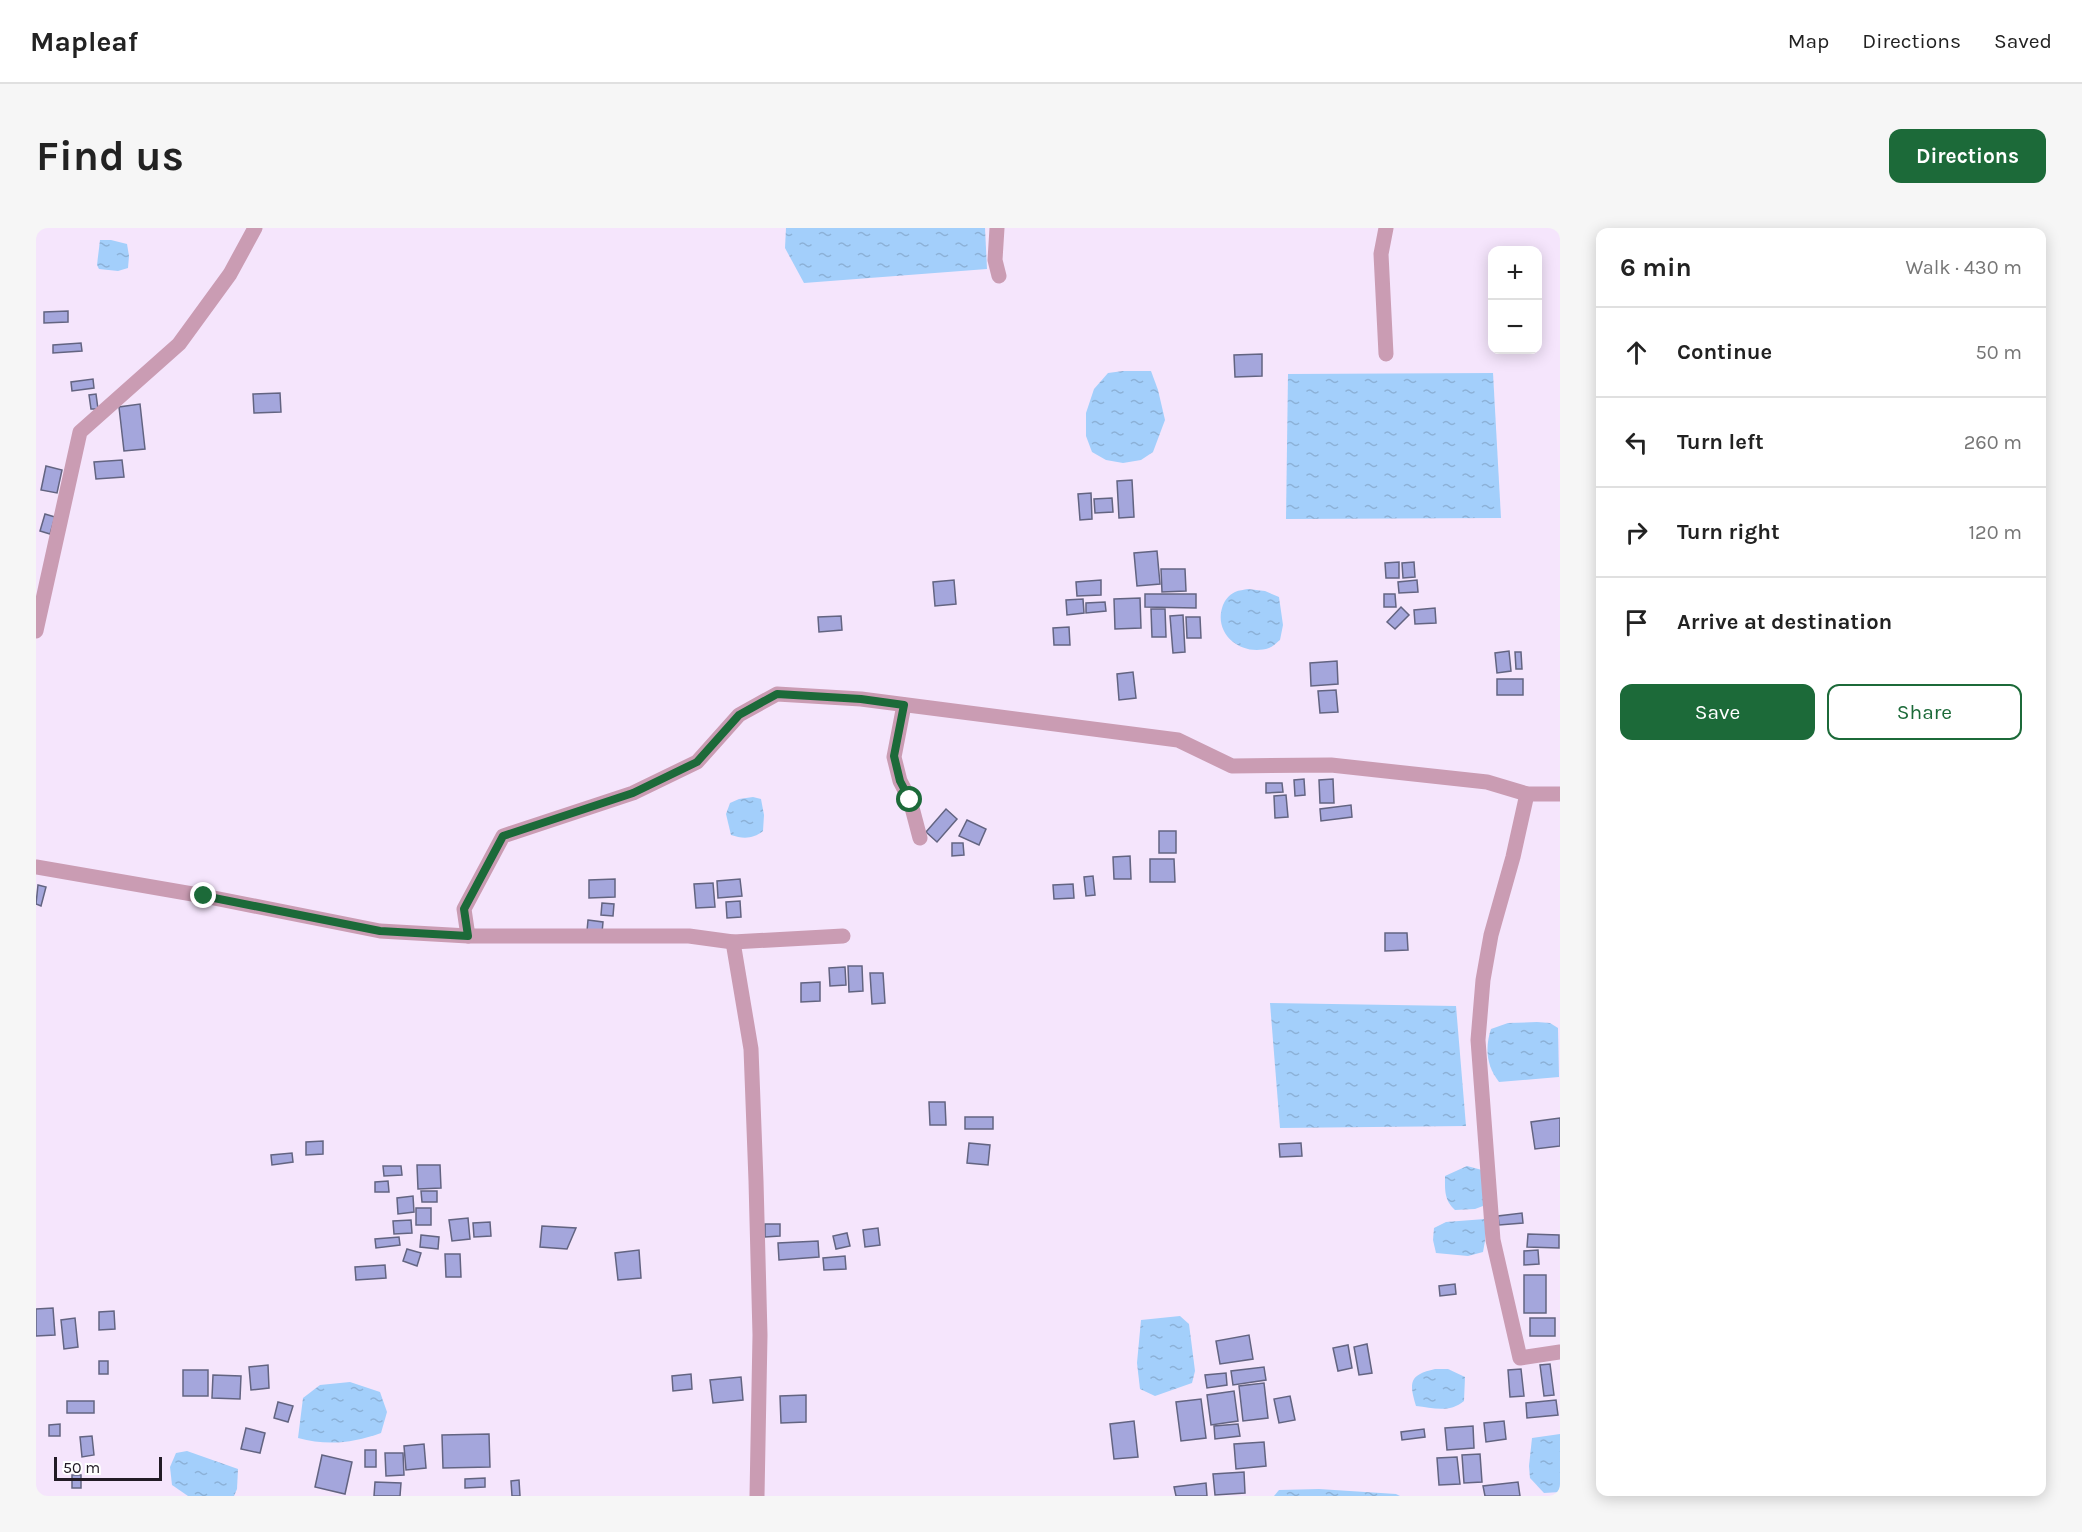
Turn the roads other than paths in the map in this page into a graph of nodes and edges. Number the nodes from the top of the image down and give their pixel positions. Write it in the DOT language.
graph roads {
  1 [pos="255,228"];
  2 [pos="997,228"];
  3 [pos="1386,228"];
  4 [pos="999,276"];
  5 [pos="1386,354"];
  6 [pos="36,631"];
  7 [pos="904,705"];
  8 [pos="1527,794"];
  9 [pos="1560,794"];
  10 [pos="920,837"];
  11 [pos="36,867"];
  12 [pos="468,936"];
  13 [pos="843,936"];
  14 [pos="733,942"];
  15 [pos="1560,1352"];
  16 [pos="758,1496"];
  1 -- 6 [label="street"];
  2 -- 4 [label="street"];
  3 -- 5 [label="street"];
  7 -- 8 [label="street"];
  7 -- 10 [label="street"];
  7 -- 12 [label="street"];
  8 -- 9 [label="street"];
  8 -- 15 [label="street"];
  11 -- 12 [label="street"];
  12 -- 14 [label="street"];
  13 -- 14 [label="street"];
  14 -- 16 [label="street"];
}
